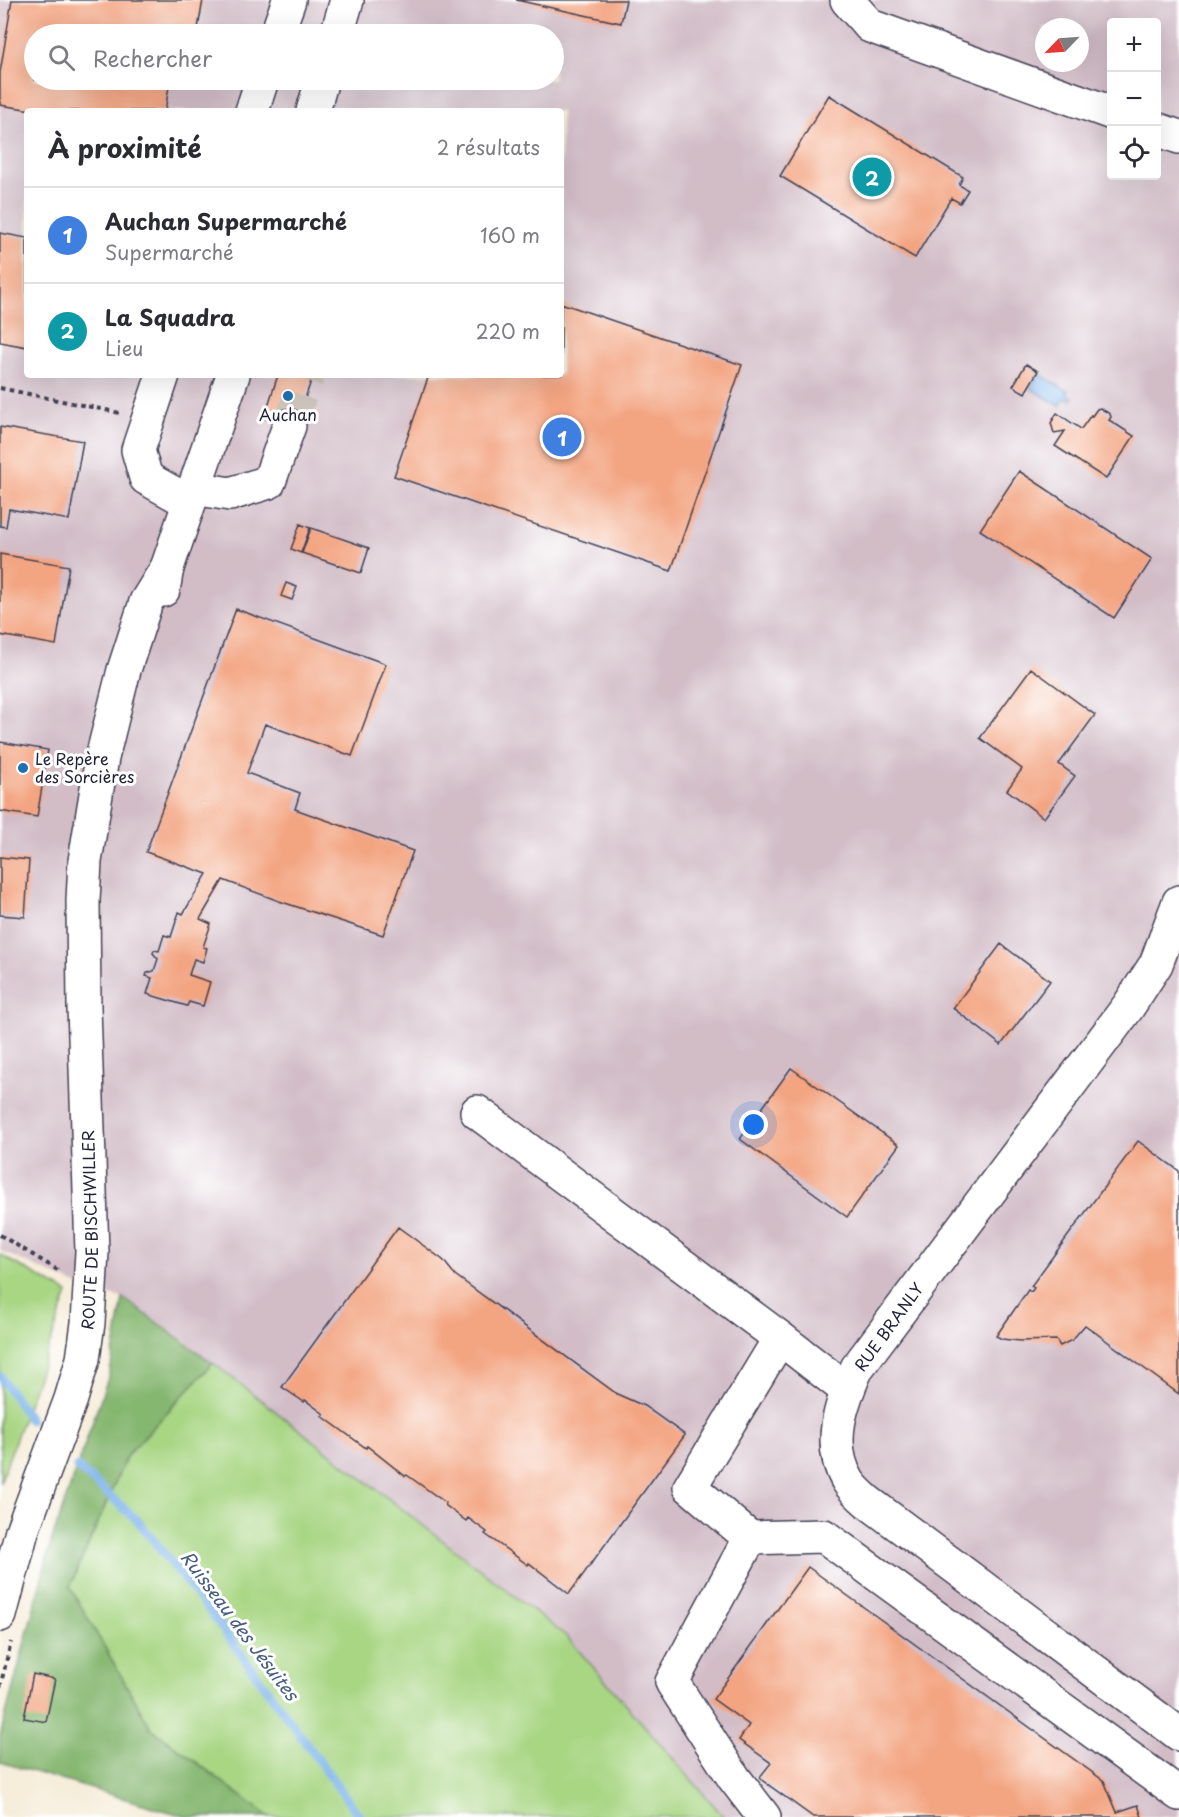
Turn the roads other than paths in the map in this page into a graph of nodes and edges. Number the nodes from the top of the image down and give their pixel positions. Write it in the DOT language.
graph roads {
  1 [pos="289,0"];
  2 [pos="348,0"];
  3 [pos="364,0"];
  4 [pos="847,0"];
  5 [pos="281,24"];
  6 [pos="340,24"];
  7 [pos="357,24"];
  8 [pos="259,90"];
  9 [pos="319,90"];
  10 [pos="337,90"];
  11 [pos="253,108"];
  12 [pos="313,108"];
  13 [pos="331,108"];
  14 [pos="1107,111"];
  15 [pos="1161,131"];
  16 [pos="1179,137"];
  17 [pos="162,378"];
  18 [pos="232,378"];
  19 [pos="289,426"];
  20 [pos="191,495"];
  21 [pos="1179,903"];
  22 [pos="477,1112"];
  23 [pos="780,1338"];
  24 [pos="847,1390"];
  25 [pos="750,1538"];
  26 [pos="0,1615"];
  27 [pos="1179,1734"];
  28 [pos="1179,1794"];
  29 [pos="764,1817"];
  1 -- 5 [label="street"];
  2 -- 6 [label="street"];
  3 -- 7 [label="street"];
  4 -- 14 [label="street"];
  8 -- 11 [label="street"];
  9 -- 12 [label="street"];
  10 -- 13 [label="street"];
  15 -- 16 [label="street"];
  17 -- 20 [label="street"];
  18 -- 20 [label="street, ROUTE DE BISCHWILLER"];
  19 -- 20 [label="street"];
  20 -- 26 [label="street, ROUTE DE BISCHWILLER"];
  21 -- 24 [label="street, RUE BRANLY"];
  22 -- 23 [label="street"];
  23 -- 24 [label="street"];
  23 -- 25 [label="street"];
  24 -- 27 [label="street, RUE BRANLY"];
  25 -- 28 [label="street"];
  25 -- 29 [label="street"];
}
